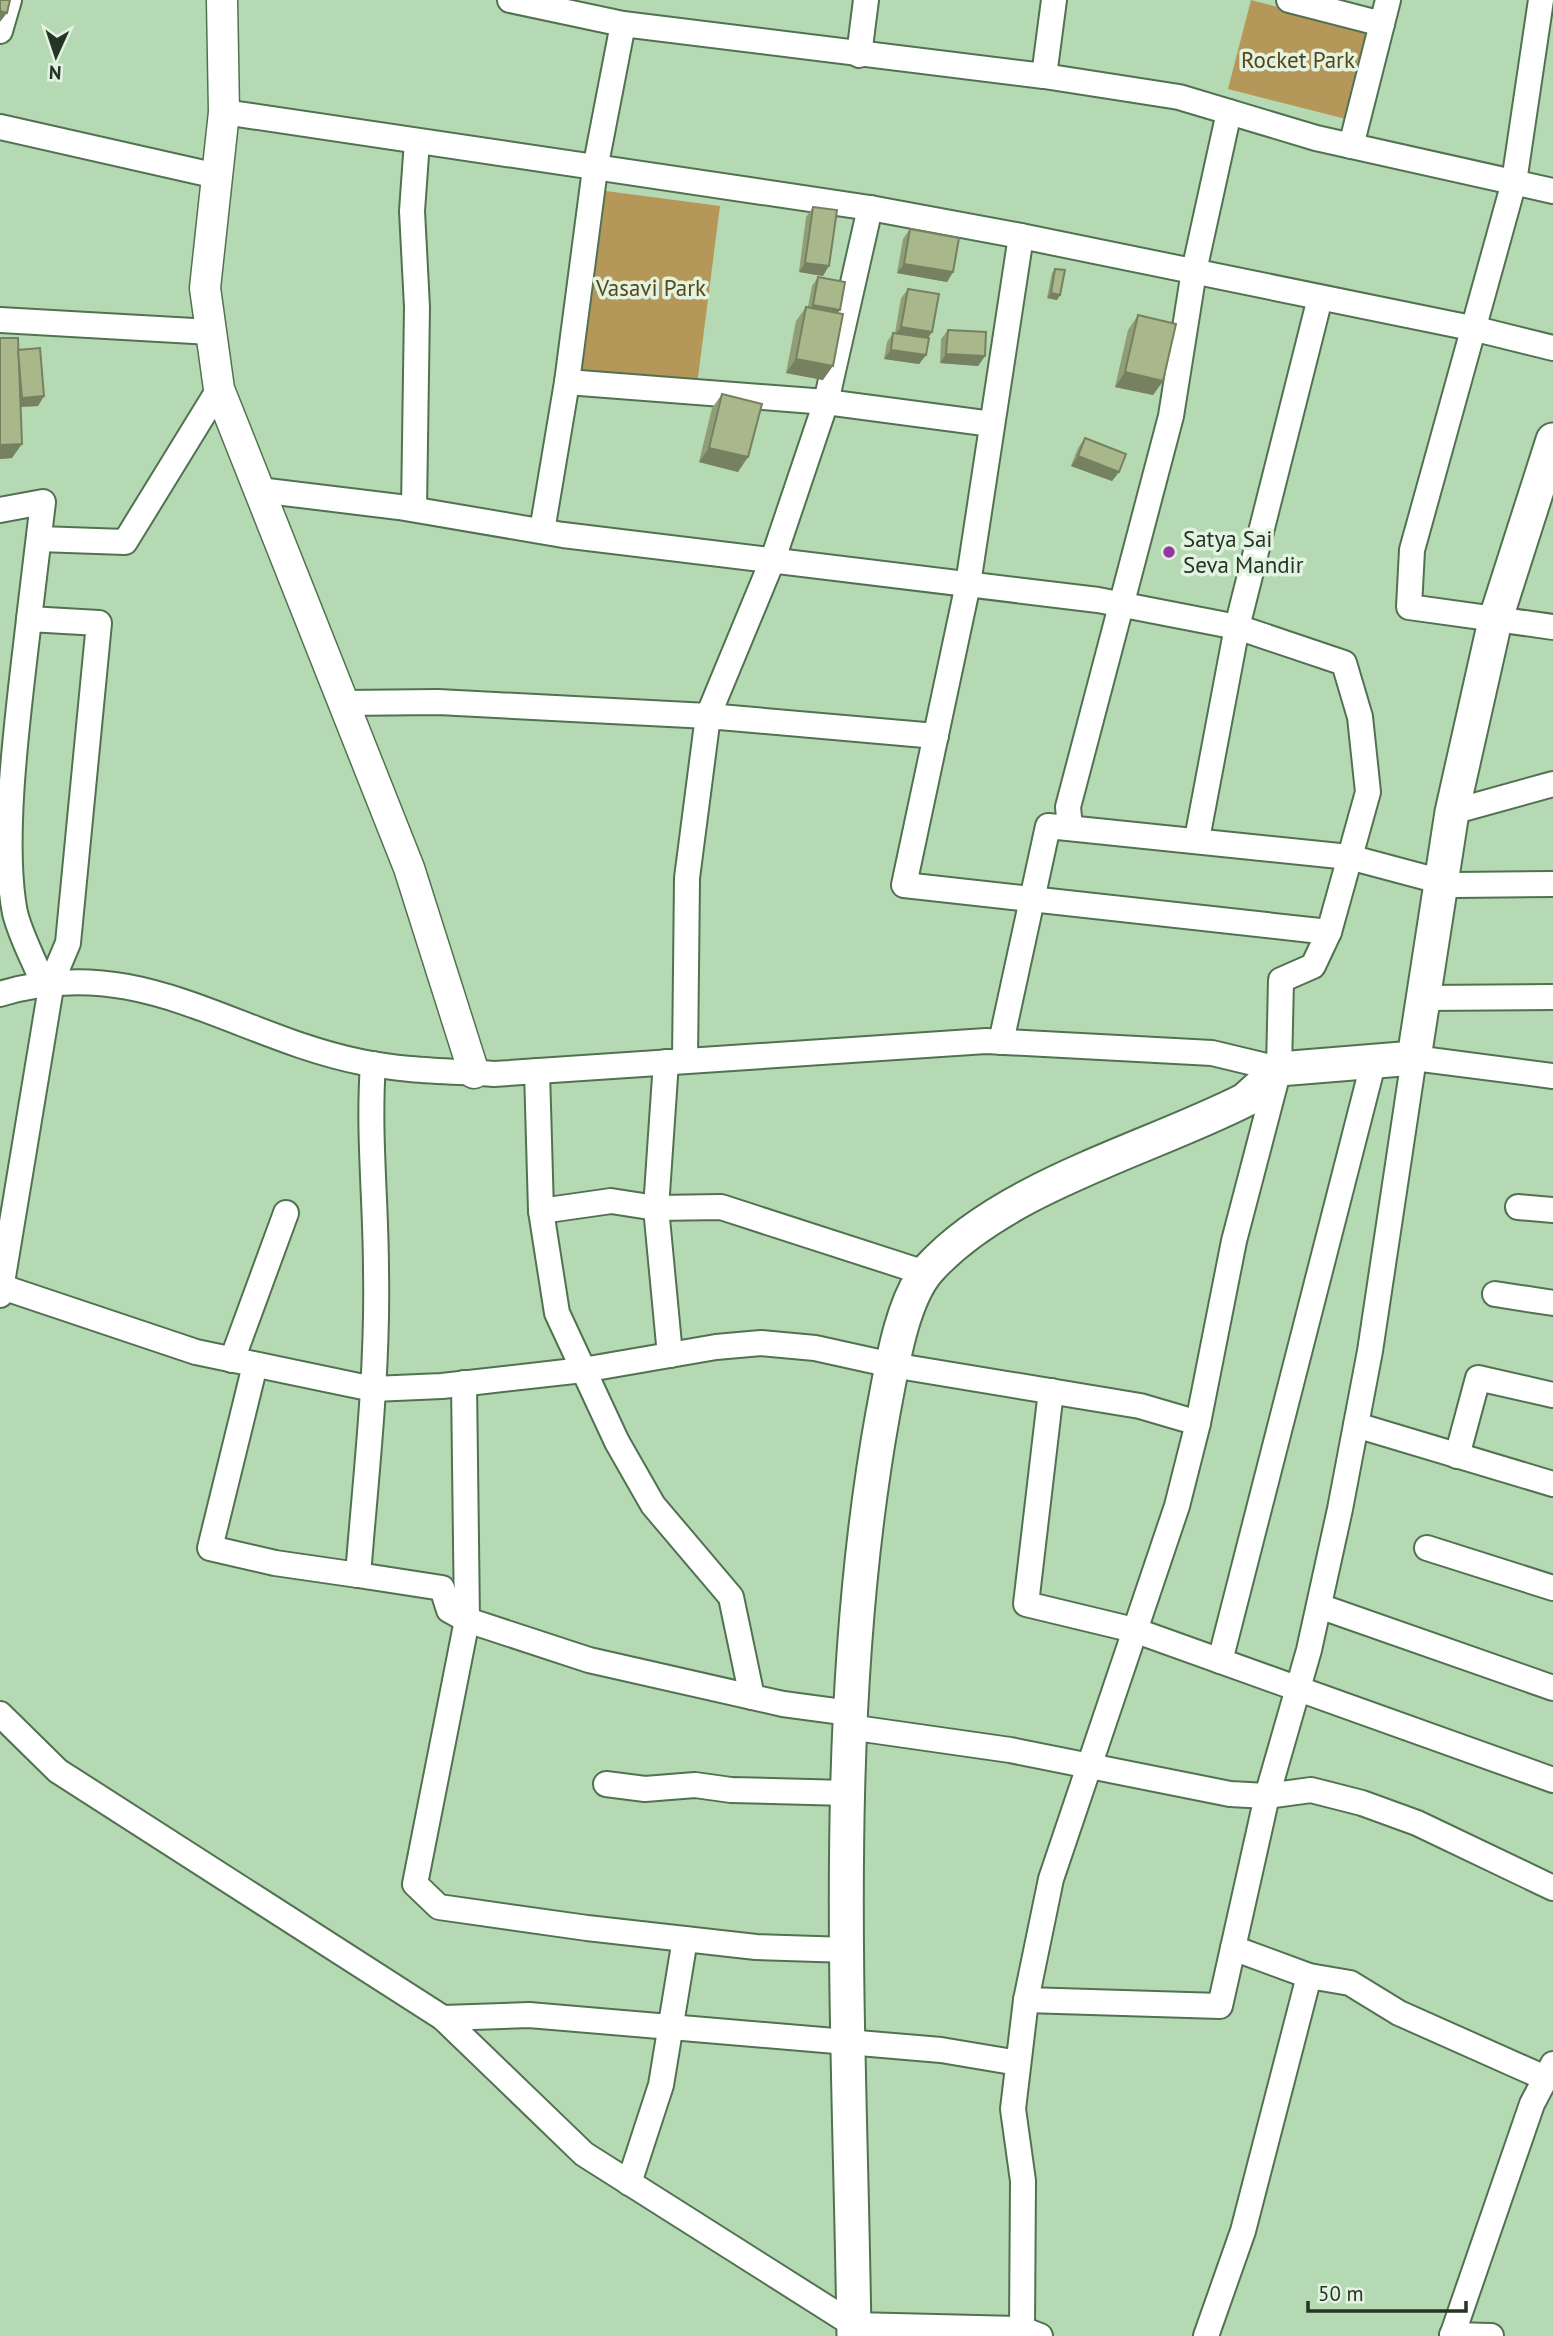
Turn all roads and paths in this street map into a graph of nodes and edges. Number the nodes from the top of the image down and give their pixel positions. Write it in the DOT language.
graph roads {
  1 [pos="9,0"];
  2 [pos="222,0"];
  3 [pos="510,0"];
  4 [pos="866,0"];
  5 [pos="1054,0"];
  6 [pos="1289,0"];
  7 [pos="1388,0"];
  8 [pos="1541,0"];
  9 [pos="623,24"];
  10 [pos="1382,24"];
  11 [pos="0,31"];
  12 [pos="1543,52"];
  13 [pos="859,55"];
  14 [pos="1044,76"];
  15 [pos="224,112"];
  16 [pos="1229,112"];
  17 [pos="0,127"];
  18 [pos="417,141"];
  19 [pos="1351,146"];
  20 [pos="595,169"];
  21 [pos="217,176"];
  22 [pos="1514,182"];
  23 [pos="1553,191"];
  24 [pos="870,208"];
  25 [pos="1021,236"];
  26 [pos="1194,271"];
  27 [pos="1320,298"];
  28 [pos="0,320"];
  29 [pos="1476,329"];
  30 [pos="211,332"];
  31 [pos="1553,348"];
  32 [pos="567,382"];
  33 [pos="219,389"];
  34 [pos="826,402"];
  35 [pos="992,424"];
  36 [pos="1553,440"];
  37 [pos="259,489"];
  38 [pos="414,509"];
  39 [pos="0,510"];
  40 [pos="541,531"];
  41 [pos="39,539"];
  42 [pos="773,559"];
  43 [pos="968,584"];
  44 [pos="1120,604"];
  45 [pos="29,619"];
  46 [pos="1495,621"];
  47 [pos="1237,627"];
  48 [pos="1553,627"];
  49 [pos="344,703"];
  50 [pos="708,716"];
  51 [pos="936,736"];
  52 [pos="1553,784"];
  53 [pos="1452,812"];
  54 [pos="1070,828"];
  55 [pos="1197,839"];
  56 [pos="1349,857"];
  57 [pos="1441,882"];
  58 [pos="1553,884"];
  59 [pos="1032,901"];
  60 [pos="1328,932"];
  61 [pos="48,982"];
  62 [pos="0,994"];
  63 [pos="1423,998"];
  64 [pos="1553,998"];
  65 [pos="1001,1042"];
  66 [pos="1414,1058"];
  67 [pos="1374,1060"];
  68 [pos="675,1061"];
  69 [pos="373,1064"];
  70 [pos="1279,1069"];
  71 [pos="537,1071"];
  72 [pos="474,1073"];
  73 [pos="1553,1076"];
  74 [pos="1518,1207"];
  75 [pos="656,1208"];
  76 [pos="1553,1210"];
  77 [pos="541,1211"];
  78 [pos="286,1213"];
  79 [pos="925,1273"];
  80 [pos="1,1291"];
  81 [pos="1495,1294"];
  82 [pos="1553,1303"];
  83 [pos="670,1355"];
  84 [pos="244,1362"];
  85 [pos="892,1365"];
  86 [pos="583,1370"];
  87 [pos="464,1383"];
  88 [pos="373,1389"];
  89 [pos="1051,1391"];
  90 [pos="1553,1395"];
  91 [pos="1198,1423"];
  92 [pos="1356,1425"];
  93 [pos="1457,1456"];
  94 [pos="1553,1484"];
  95 [pos="1427,1548"];
  96 [pos="358,1575"];
  97 [pos="1553,1588"];
  98 [pos="1319,1606"];
  99 [pos="467,1620"];
  100 [pos="1134,1630"];
  101 [pos="1220,1661"];
  102 [pos="1553,1688"];
  103 [pos="1298,1690"];
  104 [pos="752,1697"];
  105 [pos="0,1714"];
  106 [pos="849,1720"];
  107 [pos="1090,1767"];
  108 [pos="1553,1780"];
  109 [pos="606,1784"];
  110 [pos="847,1793"];
  111 [pos="1268,1796"];
  112 [pos="1553,1888"];
  113 [pos="685,1939"];
  114 [pos="1233,1948"];
  115 [pos="848,1950"];
  116 [pos="1309,1976"];
  117 [pos="1026,2000"];
  118 [pos="443,2018"];
  119 [pos="670,2028"];
  120 [pos="849,2044"];
  121 [pos="1018,2063"];
  122 [pos="1549,2071"];
  123 [pos="629,2183"];
  124 [pos="854,2330"];
  125 [pos="1031,2333"];
  126 [pos="1452,2335"];
  127 [pos="1206,2336"];
  128 [pos="1491,2336"];
  1 -- 11 [label="street"];
  2 -- 15 [label="street"];
  3 -- 9 [label="street"];
  4 -- 13 [label="street"];
  5 -- 14 [label="street"];
  6 -- 10 [label="street"];
  7 -- 10 [label="street"];
  8 -- 12 [label="street"];
  9 -- 13 [label="street"];
  9 -- 20 [label="street"];
  10 -- 19 [label="street"];
  12 -- 22 [label="street"];
  13 -- 14 [label="street"];
  14 -- 16 [label="street"];
  15 -- 18 [label="street"];
  15 -- 21 [label="street"];
  16 -- 19 [label="street"];
  16 -- 26 [label="street"];
  17 -- 21 [label="street"];
  18 -- 20 [label="street"];
  18 -- 38 [label="street"];
  19 -- 22 [label="street"];
  20 -- 24 [label="street"];
  20 -- 32 [label="street"];
  21 -- 30 [label="street"];
  22 -- 23 [label="street"];
  22 -- 29 [label="street"];
  24 -- 25 [label="street"];
  24 -- 34 [label="street"];
  25 -- 26 [label="street"];
  25 -- 35 [label="street"];
  26 -- 27 [label="street"];
  26 -- 44 [label="street"];
  27 -- 29 [label="street"];
  27 -- 47 [label="street"];
  28 -- 30 [label="street"];
  29 -- 31 [label="street"];
  29 -- 46 [label="street"];
  30 -- 33 [label="street"];
  32 -- 34 [label="street"];
  32 -- 40 [label="street"];
  33 -- 37 [label="street"];
  33 -- 41 [label="street"];
  34 -- 35 [label="street"];
  34 -- 42 [label="street"];
  35 -- 43 [label="street"];
  36 -- 46 [label="main road"];
  37 -- 38 [label="street"];
  37 -- 49 [label="street"];
  38 -- 40 [label="street"];
  39 -- 41 [label="street"];
  40 -- 42 [label="street"];
  41 -- 45 [label="street"];
  42 -- 43 [label="street"];
  42 -- 50 [label="street"];
  43 -- 44 [label="street"];
  43 -- 51 [label="street"];
  44 -- 47 [label="street"];
  44 -- 54 [label="street"];
  45 -- 61 [label="street"];
  45 -- 61 [label="street"];
  46 -- 48 [label="street"];
  46 -- 53 [label="main road"];
  47 -- 55 [label="street"];
  47 -- 56 [label="street"];
  49 -- 50 [label="street"];
  49 -- 72 [label="street"];
  50 -- 51 [label="street"];
  50 -- 68 [label="street"];
  51 -- 59 [label="street"];
  52 -- 53 [label="street"];
  53 -- 57 [label="main road"];
  54 -- 55 [label="street"];
  54 -- 59 [label="street"];
  55 -- 56 [label="street"];
  56 -- 57 [label="street"];
  56 -- 60 [label="street"];
  57 -- 58 [label="street"];
  57 -- 63 [label="main road"];
  59 -- 60 [label="street"];
  59 -- 65 [label="street"];
  60 -- 70 [label="street"];
  61 -- 62 [label="street"];
  61 -- 69 [label="street"];
  61 -- 80 [label="street"];
  63 -- 64 [label="street"];
  63 -- 66 [label="main road"];
  65 -- 68 [label="street"];
  65 -- 70 [label="street"];
  66 -- 67 [label="main road"];
  66 -- 73 [label="street"];
  66 -- 92 [label="street"];
  67 -- 70 [label="main road"];
  67 -- 101 [label="street"];
  68 -- 71 [label="street"];
  68 -- 75 [label="street"];
  69 -- 72 [label="street"];
  69 -- 88 [label="street"];
  70 -- 79 [label="main road"];
  70 -- 91 [label="street"];
  71 -- 72 [label="street"];
  71 -- 77 [label="street"];
  74 -- 76 [label="street"];
  75 -- 77 [label="street"];
  75 -- 79 [label="street"];
  75 -- 83 [label="street"];
  77 -- 86 [label="street"];
  78 -- 84 [label="street"];
  79 -- 85 [label="main road"];
  80 -- 84 [label="street"];
  81 -- 82 [label="street"];
  83 -- 85 [label="street"];
  83 -- 86 [label="street"];
  84 -- 88 [label="street"];
  84 -- 96 [label="street"];
  85 -- 89 [label="street"];
  85 -- 106 [label="main road"];
  86 -- 87 [label="street"];
  86 -- 104 [label="street"];
  87 -- 88 [label="street"];
  87 -- 99 [label="street"];
  88 -- 96 [label="street"];
  89 -- 91 [label="street"];
  89 -- 100 [label="street"];
  90 -- 93 [label="street"];
  91 -- 100 [label="street"];
  92 -- 93 [label="street"];
  92 -- 98 [label="street"];
  93 -- 94 [label="street"];
  95 -- 97 [label="street"];
  96 -- 99 [label="street"];
  98 -- 102 [label="street"];
  98 -- 103 [label="street"];
  99 -- 104 [label="street"];
  99 -- 113 [label="street"];
  100 -- 101 [label="street"];
  100 -- 107 [label="street"];
  101 -- 103 [label="street"];
  103 -- 108 [label="street"];
  103 -- 111 [label="street"];
  104 -- 106 [label="street"];
  105 -- 118 [label="street"];
  106 -- 107 [label="street"];
  106 -- 110 [label="main road"];
  107 -- 111 [label="street"];
  107 -- 117 [label="street"];
  109 -- 110 [label="street"];
  110 -- 115 [label="main road"];
  111 -- 112 [label="street"];
  111 -- 114 [label="street"];
  113 -- 115 [label="street"];
  113 -- 119 [label="street"];
  114 -- 116 [label="street"];
  114 -- 117 [label="street"];
  115 -- 120 [label="main road"];
  116 -- 122 [label="street"];
  116 -- 127 [label="street"];
  117 -- 121 [label="street"];
  118 -- 119 [label="street"];
  118 -- 123 [label="street"];
  119 -- 120 [label="street"];
  119 -- 123 [label="street"];
  120 -- 121 [label="street"];
  120 -- 124 [label="main road"];
  121 -- 125 [label="street"];
  122 -- 126 [label="street"];
  123 -- 124 [label="street"];
  124 -- 125 [label="street"];
  126 -- 128 [label="street"];
}
